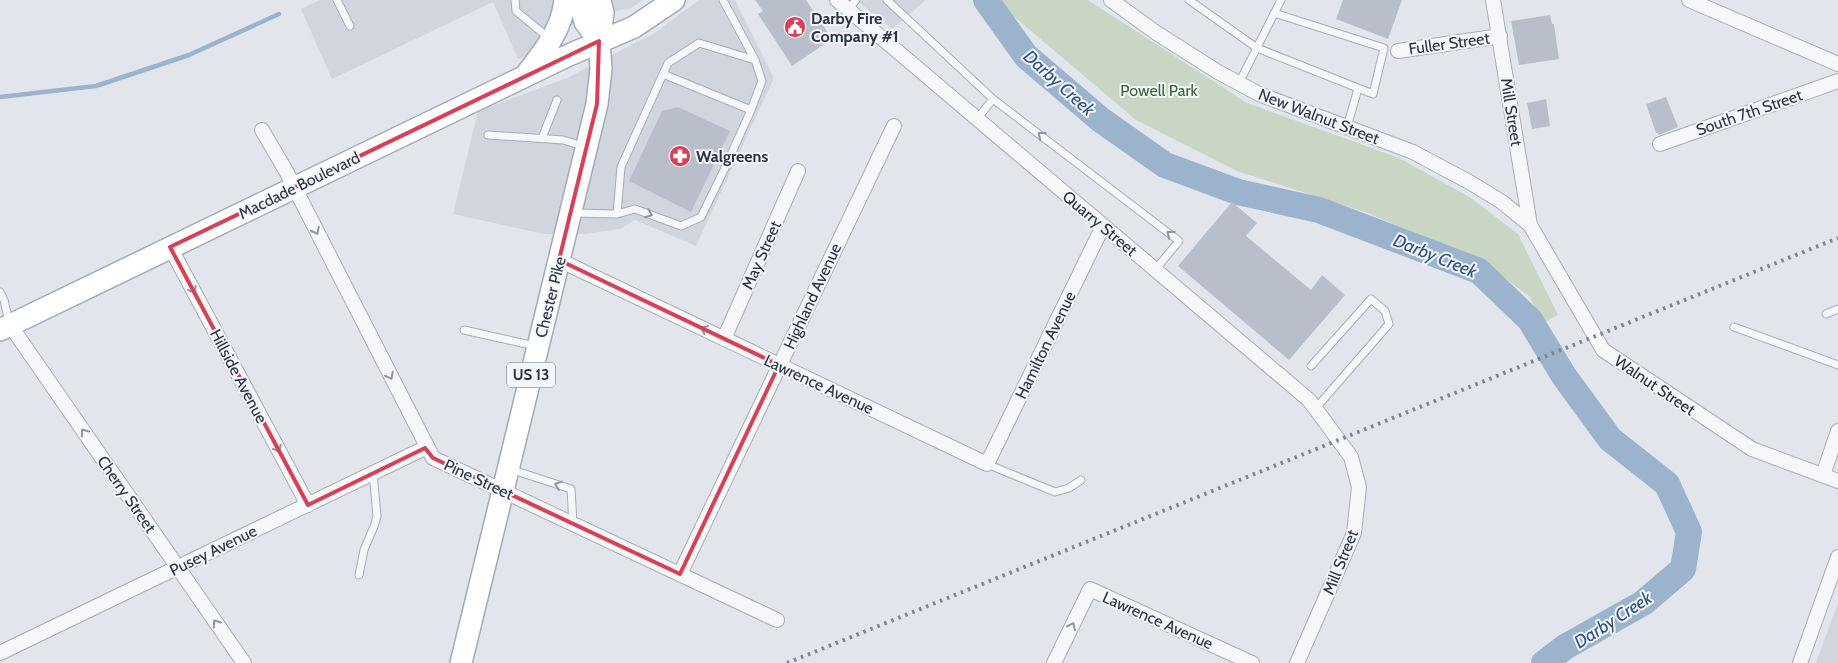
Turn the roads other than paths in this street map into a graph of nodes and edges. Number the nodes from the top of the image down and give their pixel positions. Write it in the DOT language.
graph roads {
  1 [pos="337,0"];
  2 [pos="515,0"];
  3 [pos="564,0"];
  4 [pos="578,0"];
  5 [pos="600,0"];
  6 [pos="674,0"];
  7 [pos="723,0"];
  8 [pos="837,0"];
  9 [pos="887,0"];
  10 [pos="1111,0"];
  11 [pos="1189,0"];
  12 [pos="1281,0"];
  13 [pos="1493,0"];
  14 [pos="1689,0"];
  15 [pos="852,5"];
  16 [pos="1274,13"];
  17 [pos="350,26"];
  18 [pos="1500,36"];
  19 [pos="551,40"];
  20 [pos="600,41"];
  21 [pos="1257,48"];
  22 [pos="1384,48"];
  23 [pos="1398,51"];
  24 [pos="755,60"];
  25 [pos="1838,64"];
  26 [pos="663,74"];
  27 [pos="526,75"];
  28 [pos="1838,81"];
  29 [pos="1239,83"];
  30 [pos="1358,89"];
  31 [pos="993,99"];
  32 [pos="557,100"];
  33 [pos="751,110"];
  34 [pos="977,119"];
  35 [pos="894,126"];
  36 [pos="1347,127"];
  37 [pos="262,130"];
  38 [pos="488,135"];
  39 [pos="542,138"];
  40 [pos="1660,144"];
  41 [pos="586,147"];
  42 [pos="798,171"];
  43 [pos="294,188"];
  44 [pos="570,212"];
  45 [pos="617,214"];
  46 [pos="1530,225"];
  47 [pos="1103,226"];
  48 [pos="170,247"];
  49 [pos="558,260"];
  50 [pos="1155,270"];
  51 [pos="0,292"];
  52 [pos="1838,309"];
  53 [pos="1826,314"];
  54 [pos="5,327"];
  55 [pos="1734,327"];
  56 [pos="464,330"];
  57 [pos="724,339"];
  58 [pos="538,346"];
  59 [pos="780,365"];
  60 [pos="1838,365"];
  61 [pos="1311,366"];
  62 [pos="1316,408"];
  63 [pos="1838,431"];
  64 [pos="427,447"];
  65 [pos="1352,457"];
  66 [pos="986,464"];
  67 [pos="508,469"];
  68 [pos="372,473"];
  69 [pos="1823,475"];
  70 [pos="1080,480"];
  71 [pos="1838,481"];
  72 [pos="503,490"];
  73 [pos="308,504"];
  74 [pos="574,524"];
  75 [pos="1838,557"];
  76 [pos="178,568"];
  77 [pos="680,574"];
  78 [pos="360,575"];
  79 [pos="777,620"];
  80 [pos="0,653"];
  81 [pos="244,663"];
  82 [pos="461,663"];
  83 [pos="1054,663"];
  84 [pos="1252,663"];
  85 [pos="1297,663"];
  86 [pos="1800,663"];
  1 -- 17 [label="lane"];
  2 -- 19 [label="lane"];
  3 -- 19 [label="main road"];
  4 -- 20 [label="main road"];
  5 -- 20 [label="main road, US 13"];
  6 -- 20 [label="main road"];
  7 -- 24 [label="lane"];
  8 -- 15 [label="street, Quarry Street"];
  9 -- 31 [label="lane"];
  10 -- 29 [label="street, New Walnut Street"];
  11 -- 21 [label="lane"];
  12 -- 16 [label="lane"];
  13 -- 18 [label="street, Mill Street"];
  14 -- 25 [label="street"];
  15 -- 34 [label="street, Quarry Street"];
  16 -- 21 [label="lane"];
  16 -- 22 [label="lane"];
  18 -- 23 [label="street, Fuller Street"];
  18 -- 46 [label="street, Mill Street"];
  19 -- 27 [label="main road"];
  20 -- 27 [label="main road, Macdade Boulevard"];
  20 -- 41 [label="main road, Chester Pike / US 13"];
  21 -- 29 [label="lane"];
  21 -- 30 [label="lane"];
  22 -- 23 [label="lane"];
  22 -- 30 [label="lane"];
  24 -- 26 [label="lane"];
  24 -- 33 [label="lane"];
  26 -- 33 [label="lane"];
  26 -- 45 [label="lane"];
  27 -- 43 [label="main road, Macdade Boulevard"];
  28 -- 40 [label="street, South 7th Street"];
  29 -- 36 [label="street, New Walnut Street"];
  30 -- 36 [label="lane"];
  31 -- 34 [label="lane"];
  50 -- 31 [label="lane, one-way"];
  32 -- 39 [label="lane"];
  45 -- 33 [label="lane, one-way"];
  34 -- 47 [label="street, Quarry Street"];
  35 -- 59 [label="street, Highland Avenue"];
  36 -- 46 [label="street, New Walnut Street"];
  37 -- 43 [label="street, Pine Street"];
  38 -- 39 [label="lane"];
  39 -- 41 [label="lane"];
  41 -- 44 [label="main road, Chester Pike / US 13"];
  42 -- 57 [label="street, May Street"];
  43 -- 48 [label="main road, Macdade Boulevard"];
  43 -- 64 [label="street, Pine Street, one-way"];
  44 -- 45 [label="lane"];
  44 -- 49 [label="main road, Chester Pike / US 13"];
  46 -- 69 [label="street, Walnut Street"];
  47 -- 50 [label="street, Quarry Street"];
  47 -- 66 [label="street, Hamilton Avenue"];
  48 -- 54 [label="main road, Macdade Boulevard"];
  48 -- 73 [label="street, Hillside Avenue, one-way"];
  57 -- 49 [label="street, Lawrence Avenue, one-way"];
  49 -- 58 [label="main road, Chester Pike / US 13"];
  50 -- 62 [label="street, Quarry Street"];
  51 -- 54 [label="lane"];
  52 -- 53 [label="lane"];
  76 -- 54 [label="street, Cherry Street, one-way"];
  55 -- 60 [label="lane"];
  56 -- 58 [label="lane"];
  57 -- 59 [label="street, Lawrence Avenue"];
  58 -- 67 [label="main road, Chester Pike / US 13"];
  59 -- 66 [label="street, Lawrence Avenue"];
  59 -- 77 [label="street, Highland Avenue"];
  61 -- 62 [label="lane"];
  62 -- 65 [label="street, Quarry Street"];
  63 -- 69 [label="street"];
  64 -- 68 [label="street, Pusey Avenue"];
  64 -- 72 [label="street, Pine Street"];
  65 -- 85 [label="street, Mill Street"];
  66 -- 70 [label="lane, Lawrence Avenue"];
  67 -- 72 [label="main road, Chester Pike / US 13"];
  74 -- 67 [label="lane, one-way"];
  68 -- 73 [label="street, Pusey Avenue"];
  68 -- 78 [label="lane"];
  69 -- 71 [label="street, Walnut Street"];
  72 -- 74 [label="street, Pine Street"];
  72 -- 82 [label="main road, Chester Pike / US 13"];
  73 -- 76 [label="street, Pusey Avenue"];
  74 -- 77 [label="street, Pine Street"];
  75 -- 86 [label="street"];
  76 -- 80 [label="street, Pusey Avenue"];
  81 -- 76 [label="street, Cherry Street, one-way"];
  77 -- 79 [label="street, Pine Street"];
  83 -- 84 [label="street, Lawrence Avenue, one-way"];
}
